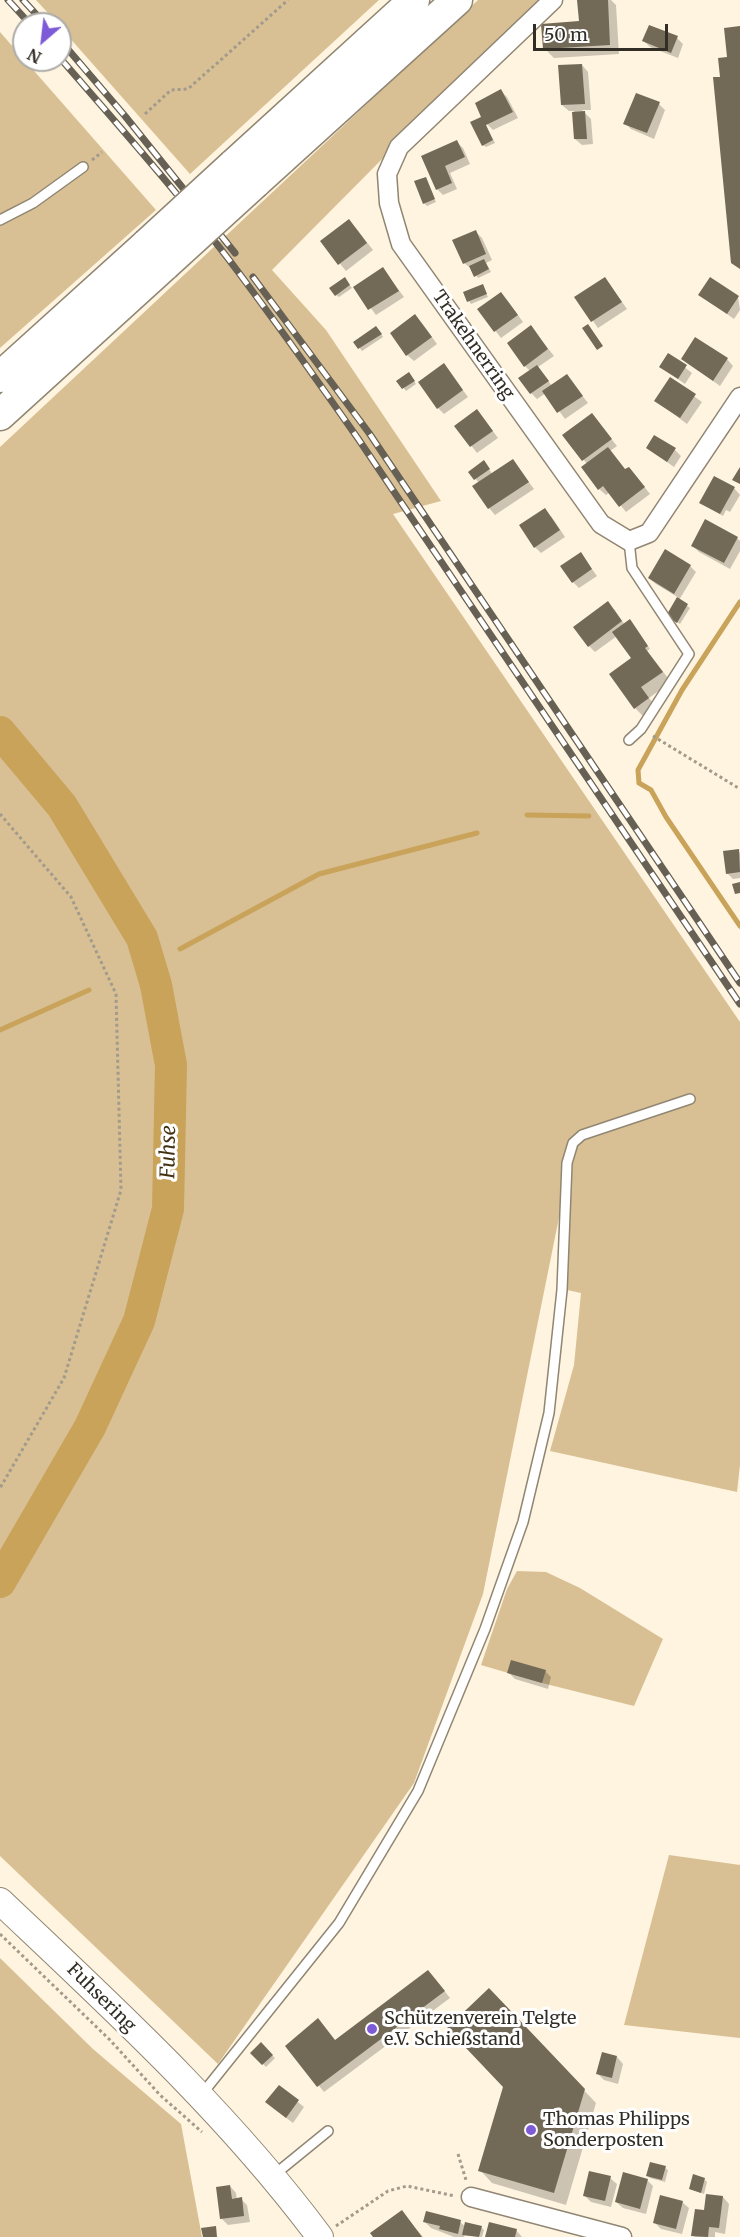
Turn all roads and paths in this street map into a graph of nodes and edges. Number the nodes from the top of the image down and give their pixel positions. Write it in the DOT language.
graph roads {
  1 [pos="288,0"];
  2 [pos="414,0"];
  3 [pos="457,0"];
  4 [pos="553,0"];
  5 [pos="145,114"];
  6 [pos="83,167"];
  7 [pos="244,174"];
  8 [pos="0,220"];
  9 [pos="156,254"];
  10 [pos="0,377"];
  11 [pos="740,397"];
  12 [pos="0,415"];
  13 [pos="629,541"];
  14 [pos="629,740"];
  15 [pos="665,744"];
  16 [pos="740,789"];
  17 [pos="0,814"];
  18 [pos="690,1099"];
  19 [pos="0,1488"];
  20 [pos="0,1901"];
  21 [pos="0,1934"];
  22 [pos="200,2096"];
  23 [pos="328,2131"];
  24 [pos="207,2137"];
  25 [pos="458,2154"];
  26 [pos="273,2176"];
  27 [pos="471,2197"];
  28 [pos="320,2237"];
  29 [pos="622,2237"];
  1 -- 5 [label="path"];
  2 -- 7 [label="highway"];
  3 -- 7 [label="highway"];
  4 -- 13 [label="street, Trakehnerring"];
  6 -- 8 [label="lane"];
  7 -- 9 [label="highway, bridge"];
  9 -- 10 [label="highway"];
  9 -- 12 [label="highway"];
  11 -- 13 [label="street"];
  13 -- 14 [label="lane"];
  15 -- 16 [label="path"];
  17 -- 19 [label="path"];
  18 -- 22 [label="lane"];
  20 -- 22 [label="main road, Fuhsering"];
  21 -- 24 [label="path"];
  22 -- 26 [label="main road, Fuhsering"];
  23 -- 26 [label="lane"];
  25 -- 27 [label="path"];
  26 -- 28 [label="main road, Fuhsering"];
  27 -- 28 [label="path"];
  27 -- 29 [label="street"];
}
